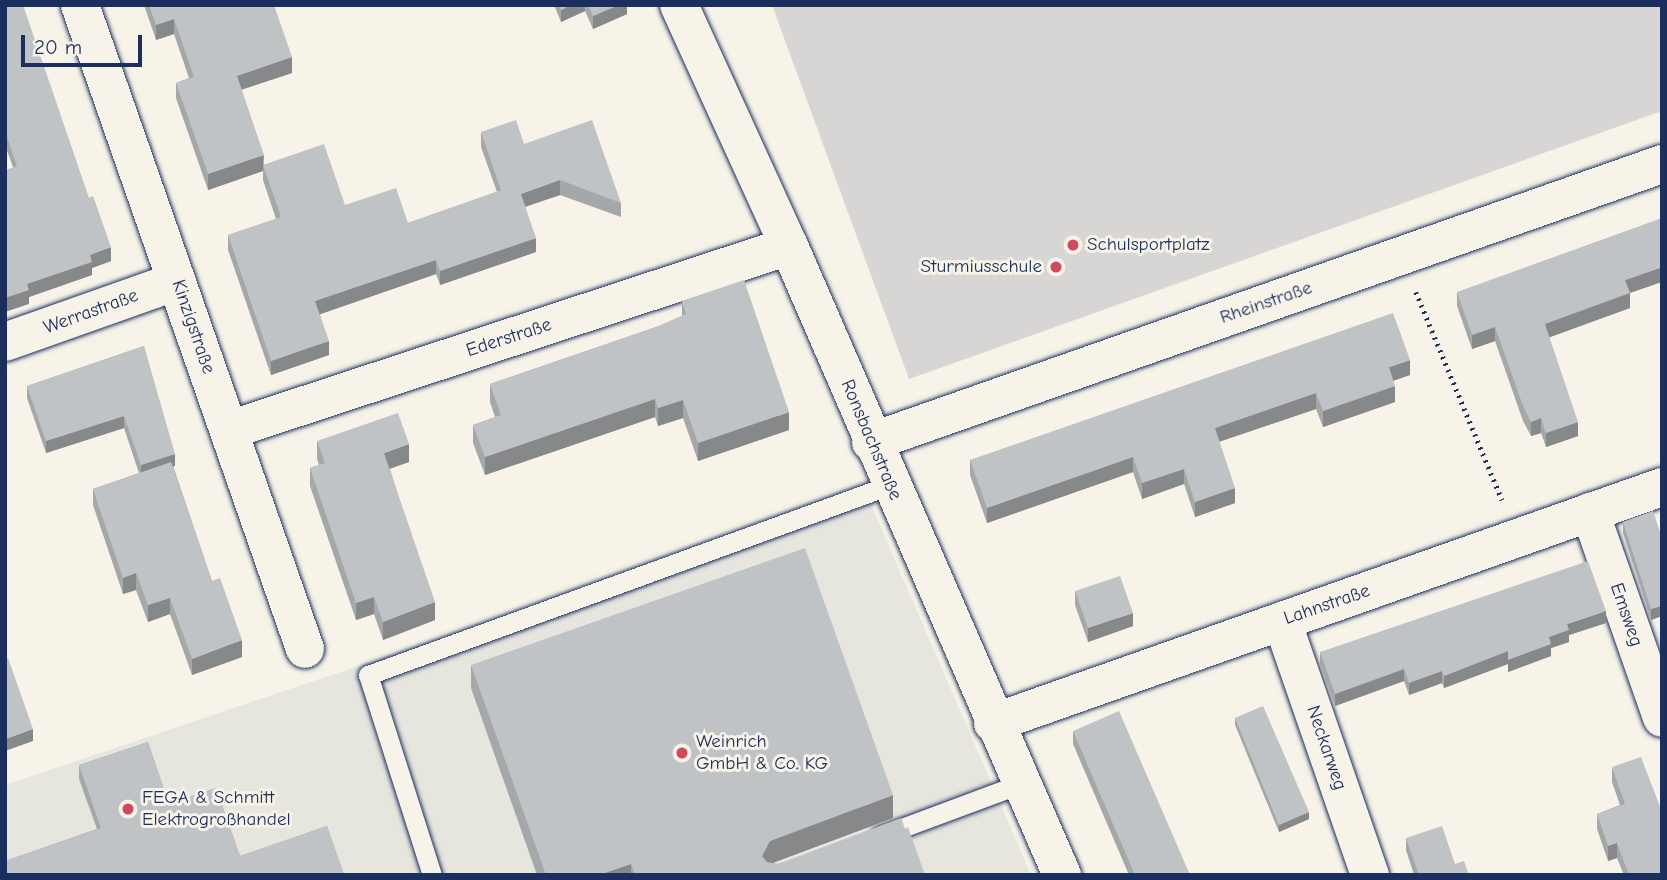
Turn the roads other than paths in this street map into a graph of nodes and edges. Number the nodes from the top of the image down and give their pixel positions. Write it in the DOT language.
graph roads {
  1 [pos="80,5"];
  2 [pos="679,5"];
  3 [pos="1662,164"];
  4 [pos="789,246"];
  5 [pos="177,281"];
  6 [pos="5,342"];
  7 [pos="229,430"];
  8 [pos="871,442"];
  9 [pos="890,485"];
  10 [pos="1662,487"];
  11 [pos="1590,513"];
  12 [pos="1282,621"];
  13 [pos="305,649"];
  14 [pos="1662,718"];
  15 [pos="993,723"];
  16 [pos="1020,784"];
  17 [pos="864,841"];
  18 [pos="432,875"];
  19 [pos="1062,875"];
  20 [pos="1370,875"];
  1 -- 5 [label="street, Kinzigstraße"];
  2 -- 4 [label="street, Ronsbachstraße"];
  3 -- 8 [label="street, Rheinstraße"];
  4 -- 7 [label="street, Ederstraße"];
  4 -- 8 [label="street, Ronsbachstraße"];
  5 -- 6 [label="street, Werrastraße"];
  5 -- 7 [label="street, Kinzigstraße"];
  7 -- 13 [label="street, Kinzigstraße"];
  8 -- 9 [label="street, Ronsbachstraße"];
  9 -- 15 [label="street, Ronsbachstraße"];
  9 -- 18 [label="lane"];
  10 -- 11 [label="street, Lahnstraße"];
  11 -- 12 [label="street, Lahnstraße"];
  11 -- 14 [label="street, Emsweg"];
  12 -- 15 [label="street, Lahnstraße"];
  12 -- 20 [label="street, Neckarweg"];
  15 -- 16 [label="street, Ronsbachstraße"];
  16 -- 17 [label="lane"];
  16 -- 19 [label="street, Ronsbachstraße"];
}
